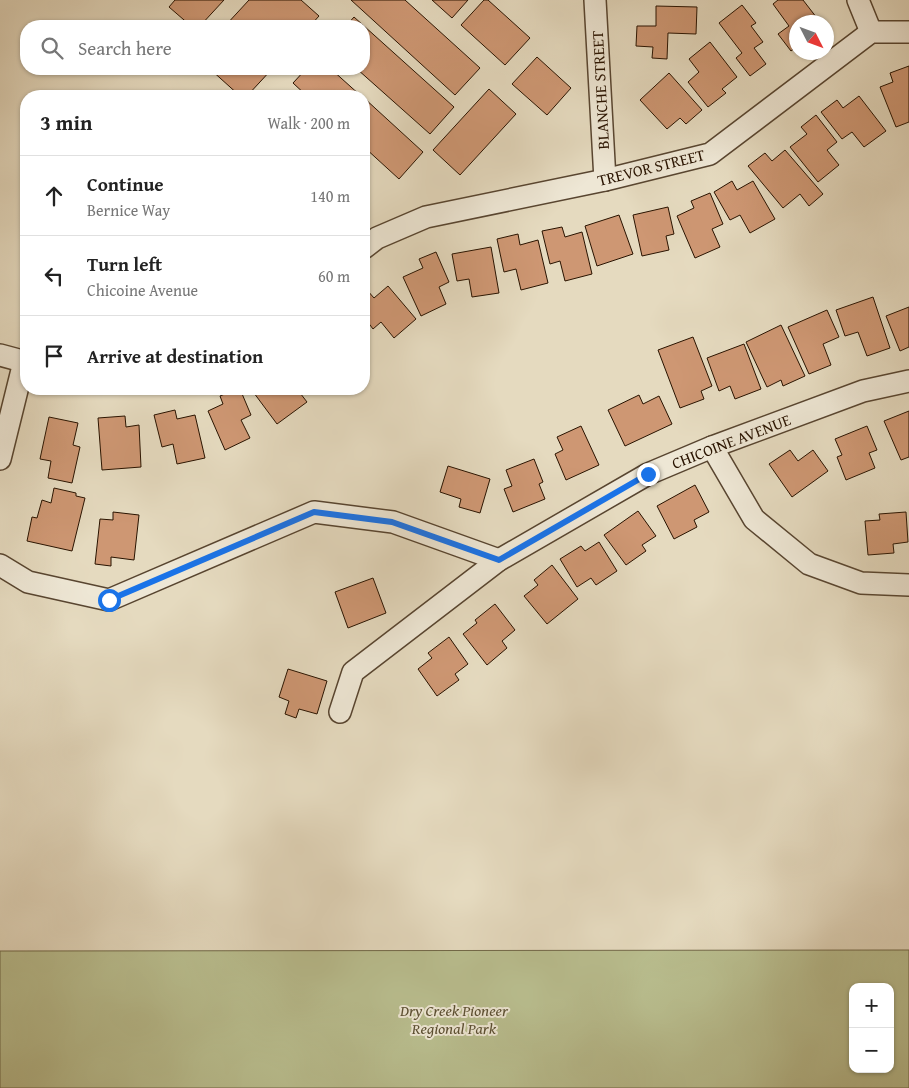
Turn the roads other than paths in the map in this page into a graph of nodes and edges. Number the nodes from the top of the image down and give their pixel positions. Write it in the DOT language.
graph roads {
  1 [pos="596,0"];
  2 [pos="858,0"];
  3 [pos="871,32"];
  4 [pos="909,32"];
  5 [pos="604,180"];
  6 [pos="370,243"];
  7 [pos="0,355"];
  8 [pos="20,361"];
  9 [pos="20,381"];
  10 [pos="909,381"];
  11 [pos="712,447"];
  12 [pos="0,459"];
  13 [pos="499,560"];
  14 [pos="0,565"];
  15 [pos="909,585"];
  16 [pos="340,712"];
  1 -- 5 [label="street, BLANCHE STREET"];
  2 -- 3 [label="street"];
  3 -- 4 [label="street"];
  3 -- 5 [label="street, TREVOR STREET"];
  5 -- 6 [label="street, TREVOR STREET"];
  7 -- 8 [label="street"];
  9 -- 12 [label="street"];
  10 -- 11 [label="street, CHICOINE AVENUE"];
  11 -- 13 [label="street, CHICOINE AVENUE"];
  11 -- 15 [label="street"];
  13 -- 14 [label="street"];
  13 -- 16 [label="street, CHICOINE AVENUE"];
}
